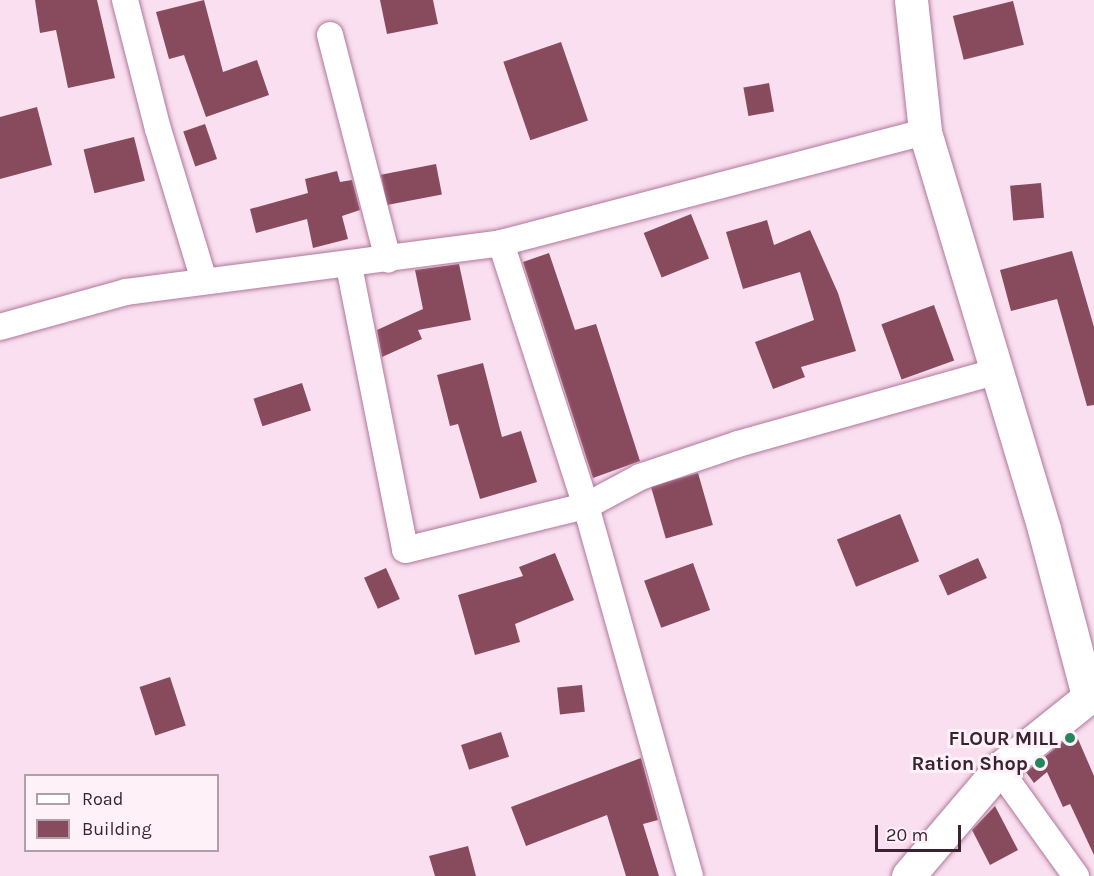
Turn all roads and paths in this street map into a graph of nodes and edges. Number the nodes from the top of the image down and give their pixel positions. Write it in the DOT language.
graph roads {
  1 [pos="125,0"];
  2 [pos="911,0"];
  3 [pos="330,35"];
  4 [pos="925,132"];
  5 [pos="501,243"];
  6 [pos="388,260"];
  7 [pos="349,266"];
  8 [pos="204,280"];
  9 [pos="0,327"];
  10 [pos="997,371"];
  11 [pos="586,506"];
  12 [pos="1091,695"];
  13 [pos="999,769"];
  14 [pos="690,876"];
  15 [pos="908,876"];
  16 [pos="1076,876"];
  1 -- 8 [label="street"];
  2 -- 4 [label="main road"];
  3 -- 6 [label="street"];
  4 -- 5 [label="street"];
  4 -- 10 [label="main road"];
  5 -- 6 [label="street"];
  5 -- 11 [label="street"];
  6 -- 7 [label="street"];
  7 -- 8 [label="street"];
  7 -- 11 [label="street"];
  8 -- 9 [label="street"];
  10 -- 11 [label="street"];
  10 -- 12 [label="main road"];
  11 -- 14 [label="street"];
  12 -- 13 [label="main road"];
  13 -- 15 [label="main road"];
  13 -- 16 [label="street"];
}
